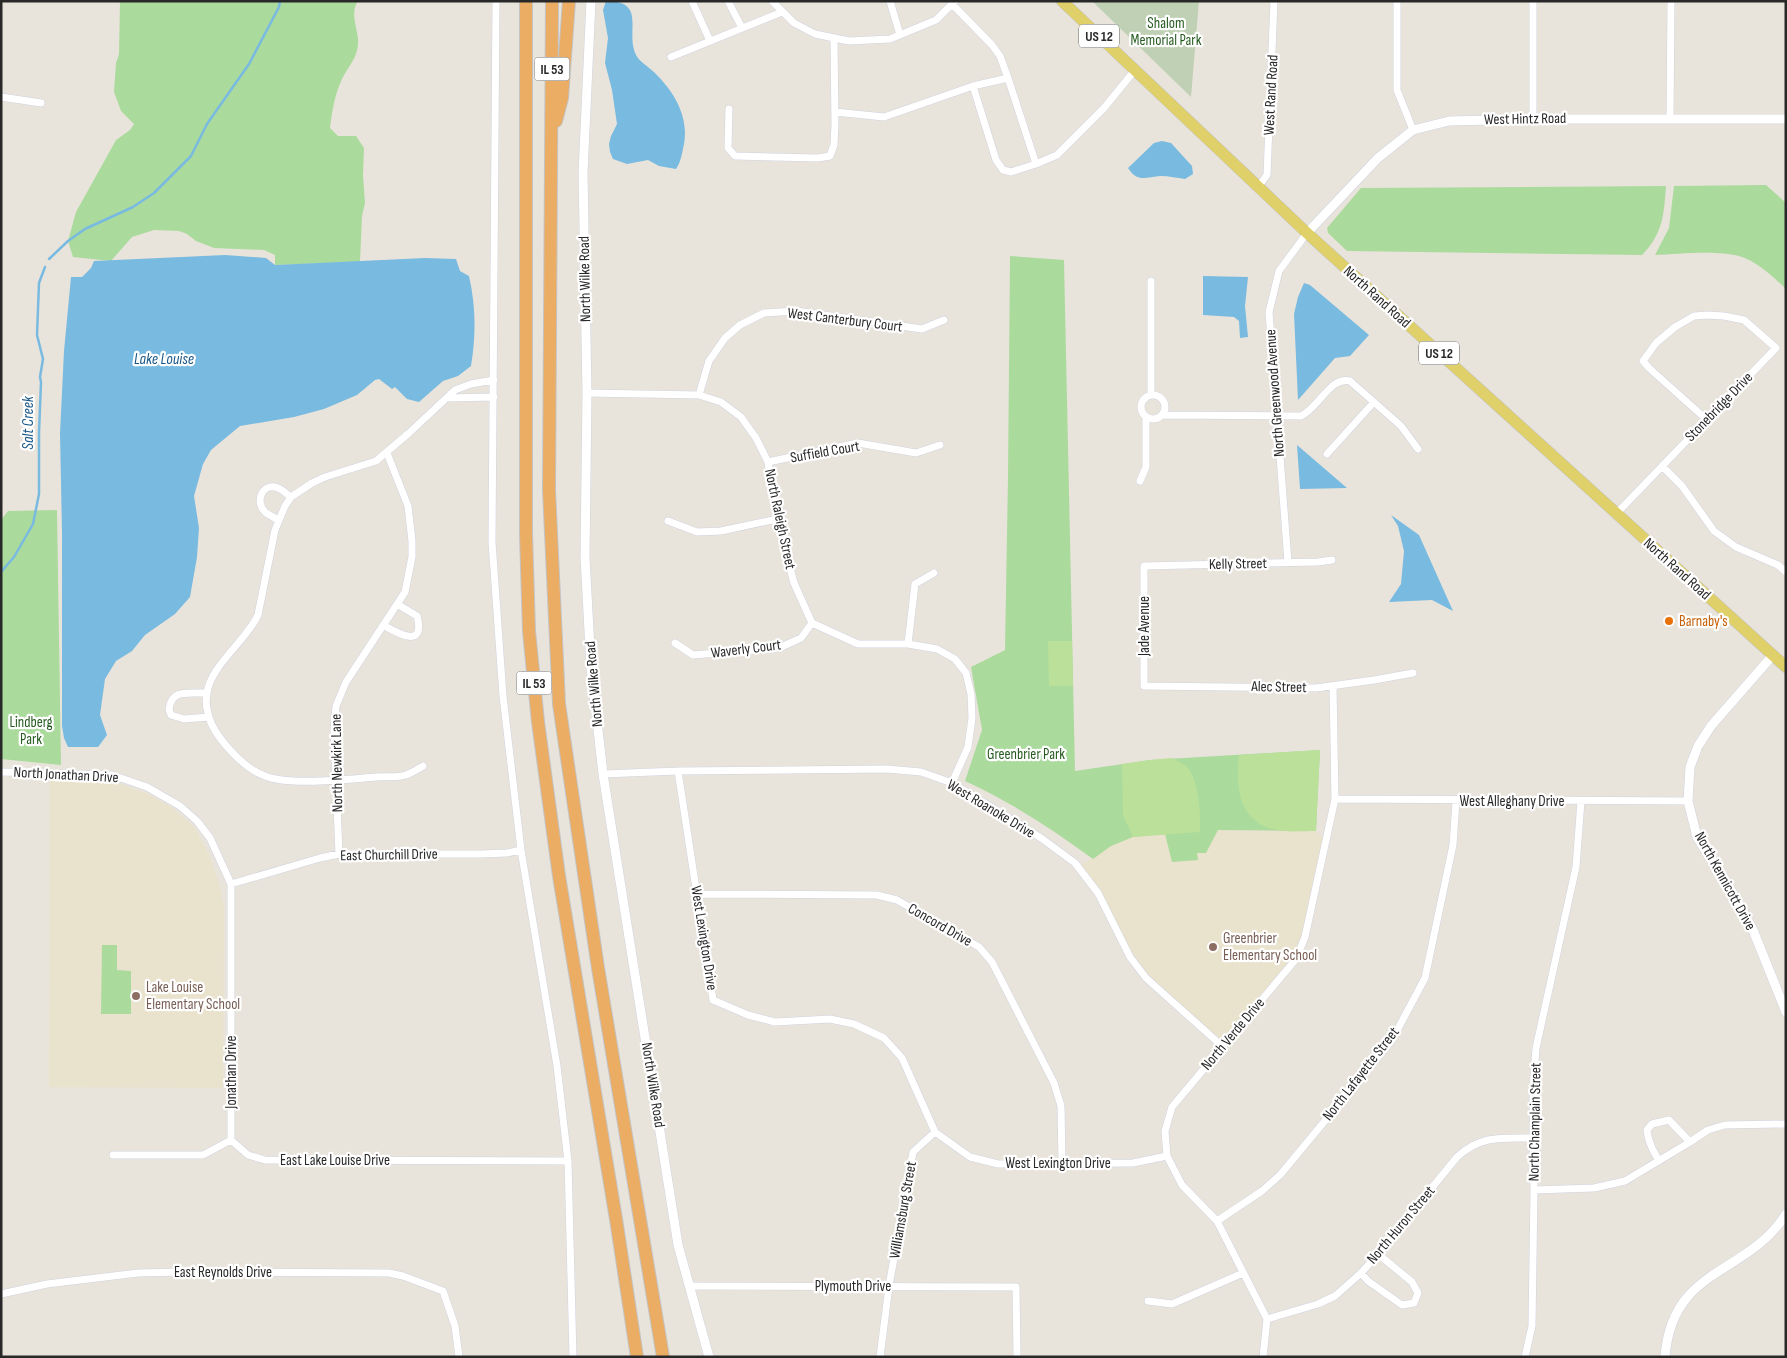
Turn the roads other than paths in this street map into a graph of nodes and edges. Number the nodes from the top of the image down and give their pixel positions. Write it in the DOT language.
graph roads {
  1 [pos="496,1"];
  2 [pos="526,1"];
  3 [pos="552,1"];
  4 [pos="569,1"];
  5 [pos="591,1"];
  6 [pos="692,1"];
  7 [pos="728,1"];
  8 [pos="772,1"];
  9 [pos="890,1"];
  10 [pos="1062,1"];
  11 [pos="1274,1"];
  12 [pos="1397,1"];
  13 [pos="1534,1"];
  14 [pos="1671,1"];
  15 [pos="953,2"];
  16 [pos="782,12"];
  17 [pos="742,28"];
  18 [pos="900,35"];
  19 [pos="834,38"];
  20 [pos="710,41"];
  21 [pos="671,57"];
  22 [pos="1135,70"];
  23 [pos="1008,78"];
  24 [pos="973,86"];
  25 [pos="1,96"];
  26 [pos="40,103"];
  27 [pos="729,109"];
  28 [pos="835,112"];
  29 [pos="1533,119"];
  30 [pos="1670,119"];
  31 [pos="1786,119"];
  32 [pos="1413,130"];
  33 [pos="551,138"];
  34 [pos="1036,164"];
  35 [pos="1258,186"];
  36 [pos="1307,233"];
  37 [pos="1151,281"];
  38 [pos="944,320"];
  39 [pos="494,380"];
  40 [pos="587,393"];
  41 [pos="699,395"];
  42 [pos="1151,395"];
  43 [pos="494,397"];
  44 [pos="447,398"];
  45 [pos="1374,402"];
  46 [pos="1163,414"];
  47 [pos="1277,417"];
  48 [pos="1146,418"];
  49 [pos="1706,419"];
  50 [pos="940,445"];
  51 [pos="1418,449"];
  52 [pos="387,453"];
  53 [pos="1327,454"];
  54 [pos="768,462"];
  55 [pos="1662,466"];
  56 [pos="1140,481"];
  57 [pos="291,497"];
  58 [pos="1616,514"];
  59 [pos="777,519"];
  60 [pos="278,520"];
  61 [pos="668,521"];
  62 [pos="1332,560"];
  63 [pos="1288,562"];
  64 [pos="1144,566"];
  65 [pos="1786,572"];
  66 [pos="934,573"];
  67 [pos="397,604"];
  68 [pos="812,623"];
  69 [pos="383,625"];
  70 [pos="675,643"];
  71 [pos="908,644"];
  72 [pos="1773,655"];
  73 [pos="1786,667"];
  74 [pos="1414,672"];
  75 [pos="1144,686"];
  76 [pos="1333,686"];
  77 [pos="207,693"];
  78 [pos="209,717"];
  79 [pos="423,766"];
  80 [pos="678,771"];
  81 [pos="1,772"];
  82 [pos="603,774"];
  83 [pos="337,779"];
  84 [pos="952,783"];
  85 [pos="1335,800"];
  86 [pos="1456,800"];
  87 [pos="1581,801"];
  88 [pos="1688,801"];
  89 [pos="521,850"];
  90 [pos="339,854"];
  91 [pos="231,884"];
  92 [pos="697,894"];
  93 [pos="1786,1012"];
  94 [pos="1222,1046"];
  95 [pos="1786,1124"];
  96 [pos="935,1132"];
  97 [pos="1532,1138"];
  98 [pos="231,1140"];
  99 [pos="1690,1142"];
  100 [pos="113,1155"];
  101 [pos="1167,1156"];
  102 [pos="1659,1161"];
  103 [pos="568,1162"];
  104 [pos="1062,1162"];
  105 [pos="1534,1190"];
  106 [pos="1786,1214"];
  107 [pos="1217,1221"];
  108 [pos="1378,1254"];
  109 [pos="1243,1273"];
  110 [pos="1361,1273"];
  111 [pos="689,1286"];
  112 [pos="889,1286"];
  113 [pos="1,1294"];
  114 [pos="1148,1301"];
  115 [pos="1267,1320"];
  116 [pos="459,1357"];
  117 [pos="573,1357"];
  118 [pos="637,1357"];
  119 [pos="663,1357"];
  120 [pos="710,1357"];
  121 [pos="880,1357"];
  122 [pos="1017,1357"];
  123 [pos="1262,1357"];
  124 [pos="1525,1357"];
  125 [pos="1665,1357"];
  1 -- 39 [label="street"];
  2 -- 118 [label="highway, IL 53"];
  3 -- 33 [label="highway, IL 53"];
  4 -- 33 [label="highway"];
  5 -- 40 [label="street, North Wilke Road"];
  6 -- 20 [label="street"];
  7 -- 17 [label="street"];
  8 -- 16 [label="street"];
  9 -- 18 [label="street"];
  10 -- 22 [label="main road, North Rand Road / US 12"];
  11 -- 35 [label="street, West Rand Road"];
  12 -- 32 [label="street"];
  13 -- 29 [label="street"];
  14 -- 30 [label="street"];
  15 -- 18 [label="street"];
  15 -- 23 [label="street"];
  16 -- 17 [label="street"];
  16 -- 19 [label="street"];
  17 -- 20 [label="street"];
  18 -- 19 [label="street"];
  19 -- 28 [label="street"];
  20 -- 21 [label="street"];
  22 -- 34 [label="street"];
  22 -- 35 [label="main road, North Rand Road / US 12"];
  23 -- 24 [label="street"];
  23 -- 34 [label="street"];
  24 -- 28 [label="street"];
  24 -- 34 [label="street"];
  25 -- 26 [label="street"];
  27 -- 28 [label="street"];
  29 -- 30 [label="street, West Hintz Road"];
  29 -- 32 [label="street, West Hintz Road"];
  30 -- 31 [label="street, West Hintz Road"];
  32 -- 36 [label="street, West Hintz Road"];
  33 -- 119 [label="highway, IL 53"];
  35 -- 36 [label="main road, North Rand Road / US 12"];
  36 -- 47 [label="street, North Greenwood Avenue"];
  36 -- 58 [label="main road, North Rand Road / US 12"];
  37 -- 42 [label="street"];
  38 -- 41 [label="street, West Canterbury Court"];
  39 -- 43 [label="street"];
  39 -- 44 [label="street"];
  40 -- 41 [label="street, North Raleigh Street"];
  40 -- 82 [label="street, North Wilke Road"];
  41 -- 54 [label="street, North Raleigh Street"];
  42 -- 46 [label="street"];
  42 -- 48 [label="street"];
  43 -- 44 [label="street"];
  43 -- 89 [label="street"];
  44 -- 52 [label="street"];
  45 -- 47 [label="street"];
  45 -- 51 [label="street"];
  45 -- 53 [label="street"];
  46 -- 47 [label="street"];
  46 -- 48 [label="street"];
  47 -- 63 [label="street, North Greenwood Avenue"];
  48 -- 56 [label="street"];
  49 -- 49 [label="street, Stonebridge Drive"];
  49 -- 55 [label="street, Stonebridge Drive"];
  50 -- 54 [label="street, Suffield Court"];
  52 -- 57 [label="street"];
  52 -- 67 [label="street, North Newkirk Lane"];
  54 -- 59 [label="street, North Raleigh Street"];
  55 -- 58 [label="street, Stonebridge Drive"];
  55 -- 65 [label="street"];
  57 -- 60 [label="street"];
  57 -- 60 [label="street"];
  58 -- 72 [label="main road, North Rand Road / US 12"];
  59 -- 61 [label="street"];
  59 -- 68 [label="street, North Raleigh Street"];
  60 -- 77 [label="street"];
  62 -- 63 [label="street, Kelly Street"];
  63 -- 64 [label="street, Kelly Street"];
  64 -- 75 [label="street, Jade Avenue"];
  66 -- 71 [label="street"];
  67 -- 69 [label="street, North Newkirk Lane"];
  67 -- 69 [label="street"];
  68 -- 70 [label="street, Waverly Court"];
  68 -- 71 [label="street"];
  69 -- 83 [label="street, North Newkirk Lane"];
  71 -- 84 [label="street"];
  72 -- 73 [label="main road, North Rand Road / US 12"];
  72 -- 88 [label="street, North Kennicott Drive"];
  74 -- 76 [label="street, Alec Street"];
  75 -- 76 [label="street, Alec Street"];
  76 -- 85 [label="street, North Verde Drive"];
  77 -- 78 [label="street"];
  77 -- 78 [label="street"];
  78 -- 83 [label="street"];
  79 -- 83 [label="street"];
  80 -- 82 [label="street, West Roanoke Drive"];
  80 -- 84 [label="street, West Roanoke Drive"];
  80 -- 92 [label="street, West Lexington Drive"];
  81 -- 91 [label="street, North Jonathan Drive"];
  82 -- 111 [label="street, North Wilke Road"];
  83 -- 90 [label="street, North Newkirk Lane"];
  84 -- 94 [label="street, West Roanoke Drive"];
  85 -- 86 [label="street, West Alleghany Drive"];
  85 -- 94 [label="street, North Verde Drive"];
  86 -- 87 [label="street, West Alleghany Drive"];
  86 -- 107 [label="street, North Lafayette Street"];
  87 -- 88 [label="street, West Alleghany Drive"];
  87 -- 97 [label="street, North Champlain Street"];
  88 -- 93 [label="street, North Kennicott Drive"];
  89 -- 90 [label="street, East Churchill Drive"];
  89 -- 103 [label="street"];
  90 -- 91 [label="street, East Churchill Drive"];
  91 -- 98 [label="street, Jonathan Drive"];
  92 -- 96 [label="street, West Lexington Drive"];
  92 -- 104 [label="street, Concord Drive"];
  94 -- 101 [label="street, North Verde Drive"];
  95 -- 99 [label="street"];
  96 -- 104 [label="street, West Lexington Drive"];
  96 -- 112 [label="street, Williamsburg Street"];
  97 -- 105 [label="street, North Champlain Street"];
  97 -- 108 [label="street, North Huron Street"];
  98 -- 100 [label="street"];
  98 -- 103 [label="street, East Lake Louise Drive"];
  99 -- 102 [label="street"];
  99 -- 102 [label="street"];
  101 -- 104 [label="street, West Lexington Drive"];
  101 -- 107 [label="street, North Verde Drive"];
  102 -- 105 [label="street"];
  103 -- 117 [label="street"];
  105 -- 124 [label="street, North Champlain Street"];
  106 -- 125 [label="street"];
  107 -- 109 [label="street, North Verde Drive"];
  108 -- 110 [label="street, North Huron Street"];
  108 -- 110 [label="street"];
  109 -- 114 [label="street"];
  109 -- 115 [label="street, North Verde Drive"];
  110 -- 115 [label="street, North Huron Street"];
  111 -- 112 [label="street, Plymouth Drive"];
  111 -- 120 [label="street, North Wilke Road"];
  112 -- 121 [label="street, Williamsburg Street"];
  112 -- 122 [label="street, Plymouth Drive"];
  113 -- 116 [label="street, East Reynolds Drive"];
  115 -- 123 [label="street"];
}
